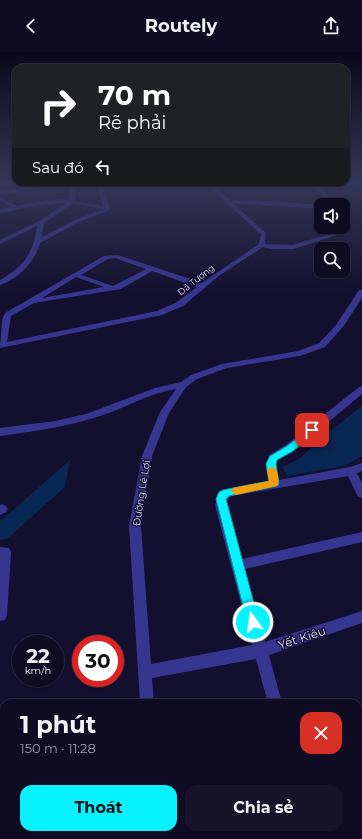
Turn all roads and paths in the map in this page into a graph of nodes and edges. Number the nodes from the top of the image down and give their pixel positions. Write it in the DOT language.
graph roads {
  1 [pos="45,220"];
  2 [pos="81,220"];
  3 [pos="248,220"];
  4 [pos="41,222"];
  5 [pos="334,234"];
  6 [pos="39,241"];
  7 [pos="0,242"];
  8 [pos="262,245"];
  9 [pos="152,268"];
  10 [pos="76,275"];
  11 [pos="0,283"];
  12 [pos="202,286"];
  13 [pos="114,288"];
  14 [pos="362,292"];
  15 [pos="31,302"];
  16 [pos="2,346"];
  17 [pos="182,385"];
  18 [pos="362,389"];
  19 [pos="0,432"];
  20 [pos="356,469"];
  21 [pos="274,484"];
  22 [pos="362,494"];
  23 [pos="362,537"];
  24 [pos="0,552"];
  25 [pos="238,566"];
  26 [pos="0,615"];
  27 [pos="362,617"];
  28 [pos="260,651"];
  29 [pos="146,672"];
  30 [pos="147,699"];
  31 [pos="274,699"];
  1 -- 4 [label="street"];
  2 -- 6 [label="street"];
  3 -- 8 [label="street"];
  4 -- 6 [label="street"];
  4 -- 7 [label="street"];
  5 -- 8 [label="street"];
  6 -- 11 [label="street"];
  8 -- 12 [label="street, Dã Tượng"];
  9 -- 10 [label="street"];
  9 -- 12 [label="street"];
  9 -- 13 [label="street"];
  10 -- 13 [label="street"];
  10 -- 15 [label="street"];
  12 -- 16 [label="street, Dã Tượng"];
  13 -- 15 [label="street"];
  14 -- 17 [label="street, Đường Lê Lợi"];
  15 -- 16 [label="street"];
  17 -- 19 [label="street"];
  17 -- 29 [label="street, Đường Lê Lợi"];
  18 -- 21 [label="street"];
  20 -- 21 [label="street"];
  20 -- 22 [label="street"];
  21 -- 25 [label="street"];
  23 -- 25 [label="street"];
  24 -- 26 [label="street"];
  25 -- 28 [label="street"];
  27 -- 28 [label="street, Yết Kiêu"];
  28 -- 29 [label="street, Yết Kiêu"];
  28 -- 31 [label="street"];
  29 -- 30 [label="street, Đường Lê Lợi"];
}
